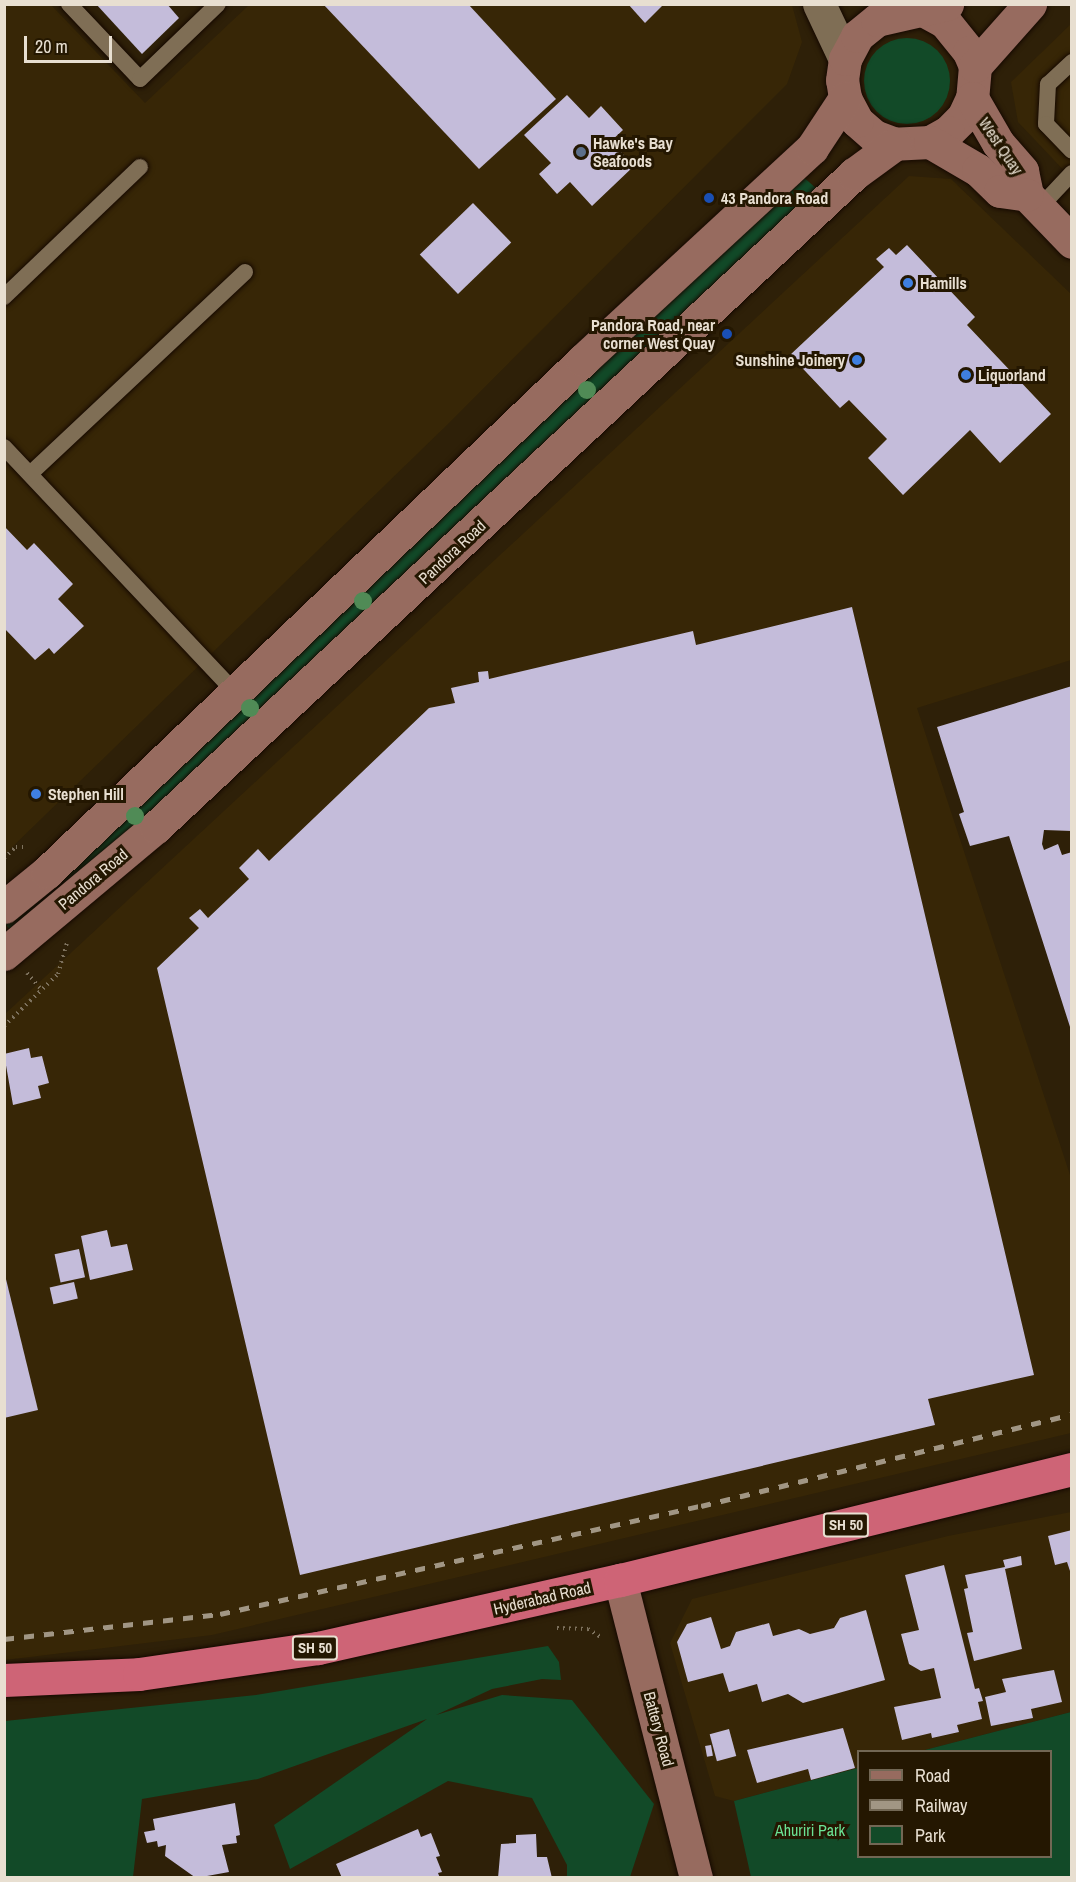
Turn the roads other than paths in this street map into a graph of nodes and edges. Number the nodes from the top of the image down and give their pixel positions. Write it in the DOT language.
graph roads {
  1 [pos="69,4"];
  2 [pos="218,4"];
  3 [pos="819,4"];
  4 [pos="1030,4"];
  5 [pos="913,8"];
  6 [pos="845,59"];
  7 [pos="1071,62"];
  8 [pos="975,66"];
  9 [pos="845,98"];
  10 [pos="972,98"];
  11 [pos="930,142"];
  12 [pos="895,144"];
  13 [pos="1071,151"];
  14 [pos="140,167"];
  15 [pos="1071,173"];
  16 [pos="1033,201"];
  17 [pos="1071,242"];
  18 [pos="245,272"];
  19 [pos="4,297"];
  20 [pos="4,447"];
  21 [pos="30,474"];
  22 [pos="235,692"];
  23 [pos="4,907"];
  24 [pos="4,954"];
  25 [pos="1071,1469"];
  26 [pos="620,1580"];
  27 [pos="4,1680"];
  28 [pos="690,1874"];
  1 -- 2 [label="lane"];
  3 -- 6 [label="street"];
  4 -- 8 [label="main road"];
  5 -- 6 [label="main road"];
  5 -- 8 [label="main road"];
  6 -- 9 [label="main road"];
  7 -- 13 [label="lane"];
  8 -- 10 [label="main road"];
  9 -- 12 [label="main road"];
  9 -- 22 [label="main road"];
  10 -- 11 [label="main road"];
  10 -- 16 [label="main road, West Quay"];
  11 -- 12 [label="main road"];
  11 -- 16 [label="main road, West Quay"];
  12 -- 24 [label="main road, Pandora Road"];
  14 -- 19 [label="lane"];
  15 -- 16 [label="lane"];
  16 -- 17 [label="main road, West Quay"];
  18 -- 21 [label="lane"];
  20 -- 21 [label="lane"];
  21 -- 22 [label="lane"];
  22 -- 23 [label="main road"];
  25 -- 26 [label="highway, Hyderabad Road / SH 50"];
  26 -- 27 [label="highway, Hyderabad Road / SH 50"];
  26 -- 28 [label="main road, Battery Road"];
}
